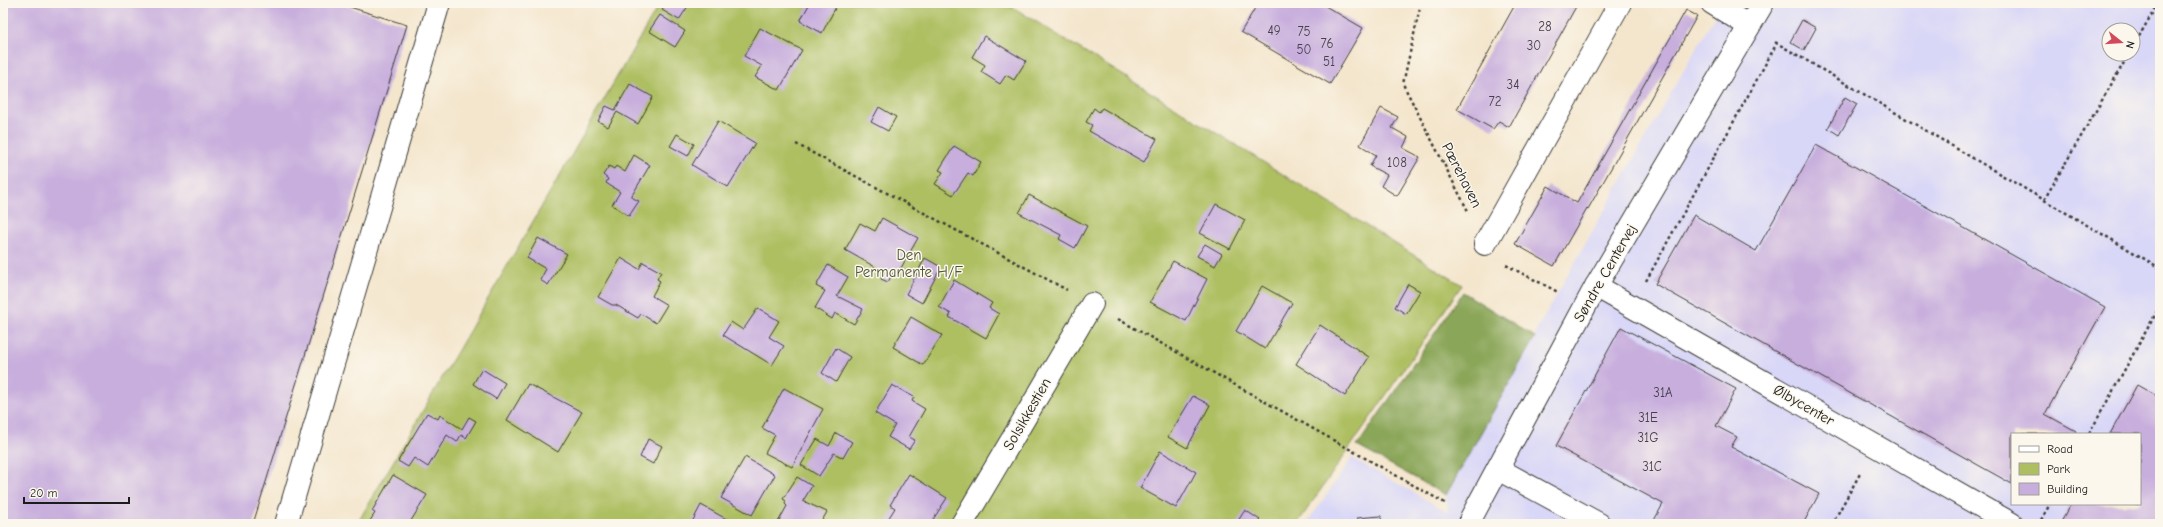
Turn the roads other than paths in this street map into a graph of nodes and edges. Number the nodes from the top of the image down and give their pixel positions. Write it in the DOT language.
graph roads {
  1 [pos="439,3"];
  2 [pos="1620,3"];
  3 [pos="1712,3"];
  4 [pos="1763,3"];
  5 [pos="1749,26"];
  6 [pos="1485,244"];
  7 [pos="1596,286"];
  8 [pos="1092,304"];
  9 [pos="1498,469"];
  10 [pos="1471,521"];
  11 [pos="286,524"];
  12 [pos="962,524"];
  13 [pos="1599,524"];
  14 [pos="2012,524"];
  1 -- 11 [label="street"];
  2 -- 6 [label="street"];
  3 -- 5 [label="street"];
  4 -- 5 [label="street, Søndre Centervej"];
  5 -- 7 [label="street, Søndre Centervej"];
  7 -- 9 [label="street, Søndre Centervej"];
  7 -- 14 [label="street, Ølbycenter"];
  8 -- 12 [label="street, Solsikkestien"];
  9 -- 10 [label="street, Søndre Centervej"];
  9 -- 13 [label="street"];
}
